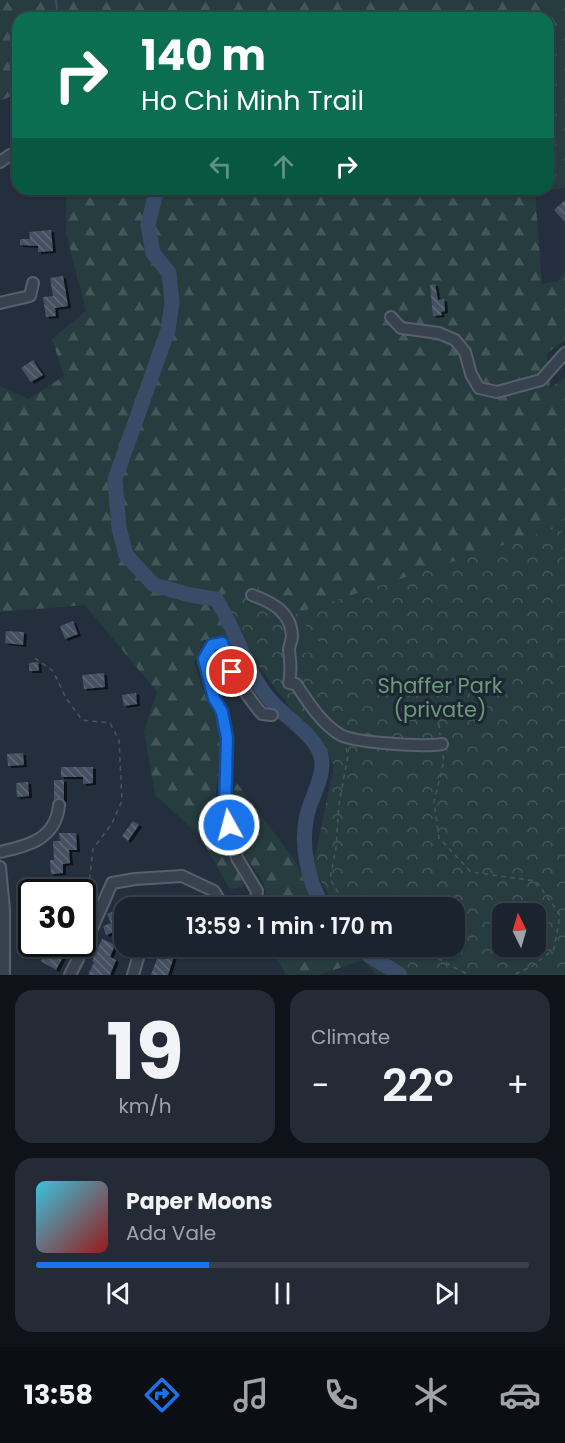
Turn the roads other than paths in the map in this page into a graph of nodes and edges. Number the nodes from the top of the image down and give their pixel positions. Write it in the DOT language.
graph roads {
  1 [pos="10,155"];
  2 [pos="0,162"];
  3 [pos="33,284"];
  4 [pos="0,303"];
  5 [pos="391,317"];
  6 [pos="565,353"];
  7 [pos="252,595"];
  8 [pos="272,716"];
  9 [pos="442,744"];
  10 [pos="59,805"];
  11 [pos="0,852"];
  12 [pos="0,867"];
  13 [pos="218,897"];
  14 [pos="256,897"];
  15 [pos="96,919"];
  16 [pos="78,957"];
  17 [pos="138,957"];
  18 [pos="4,975"];
  19 [pos="70,975"];
  20 [pos="133,975"];
  1 -- 2 [label="street"];
  3 -- 4 [label="street"];
  5 -- 6 [label="street"];
  7 -- 9 [label="street"];
  8 -- 14 [label="street"];
  10 -- 11 [label="street"];
  12 -- 18 [label="street"];
  13 -- 15 [label="street"];
  16 -- 19 [label="street"];
  17 -- 20 [label="street"];
}
